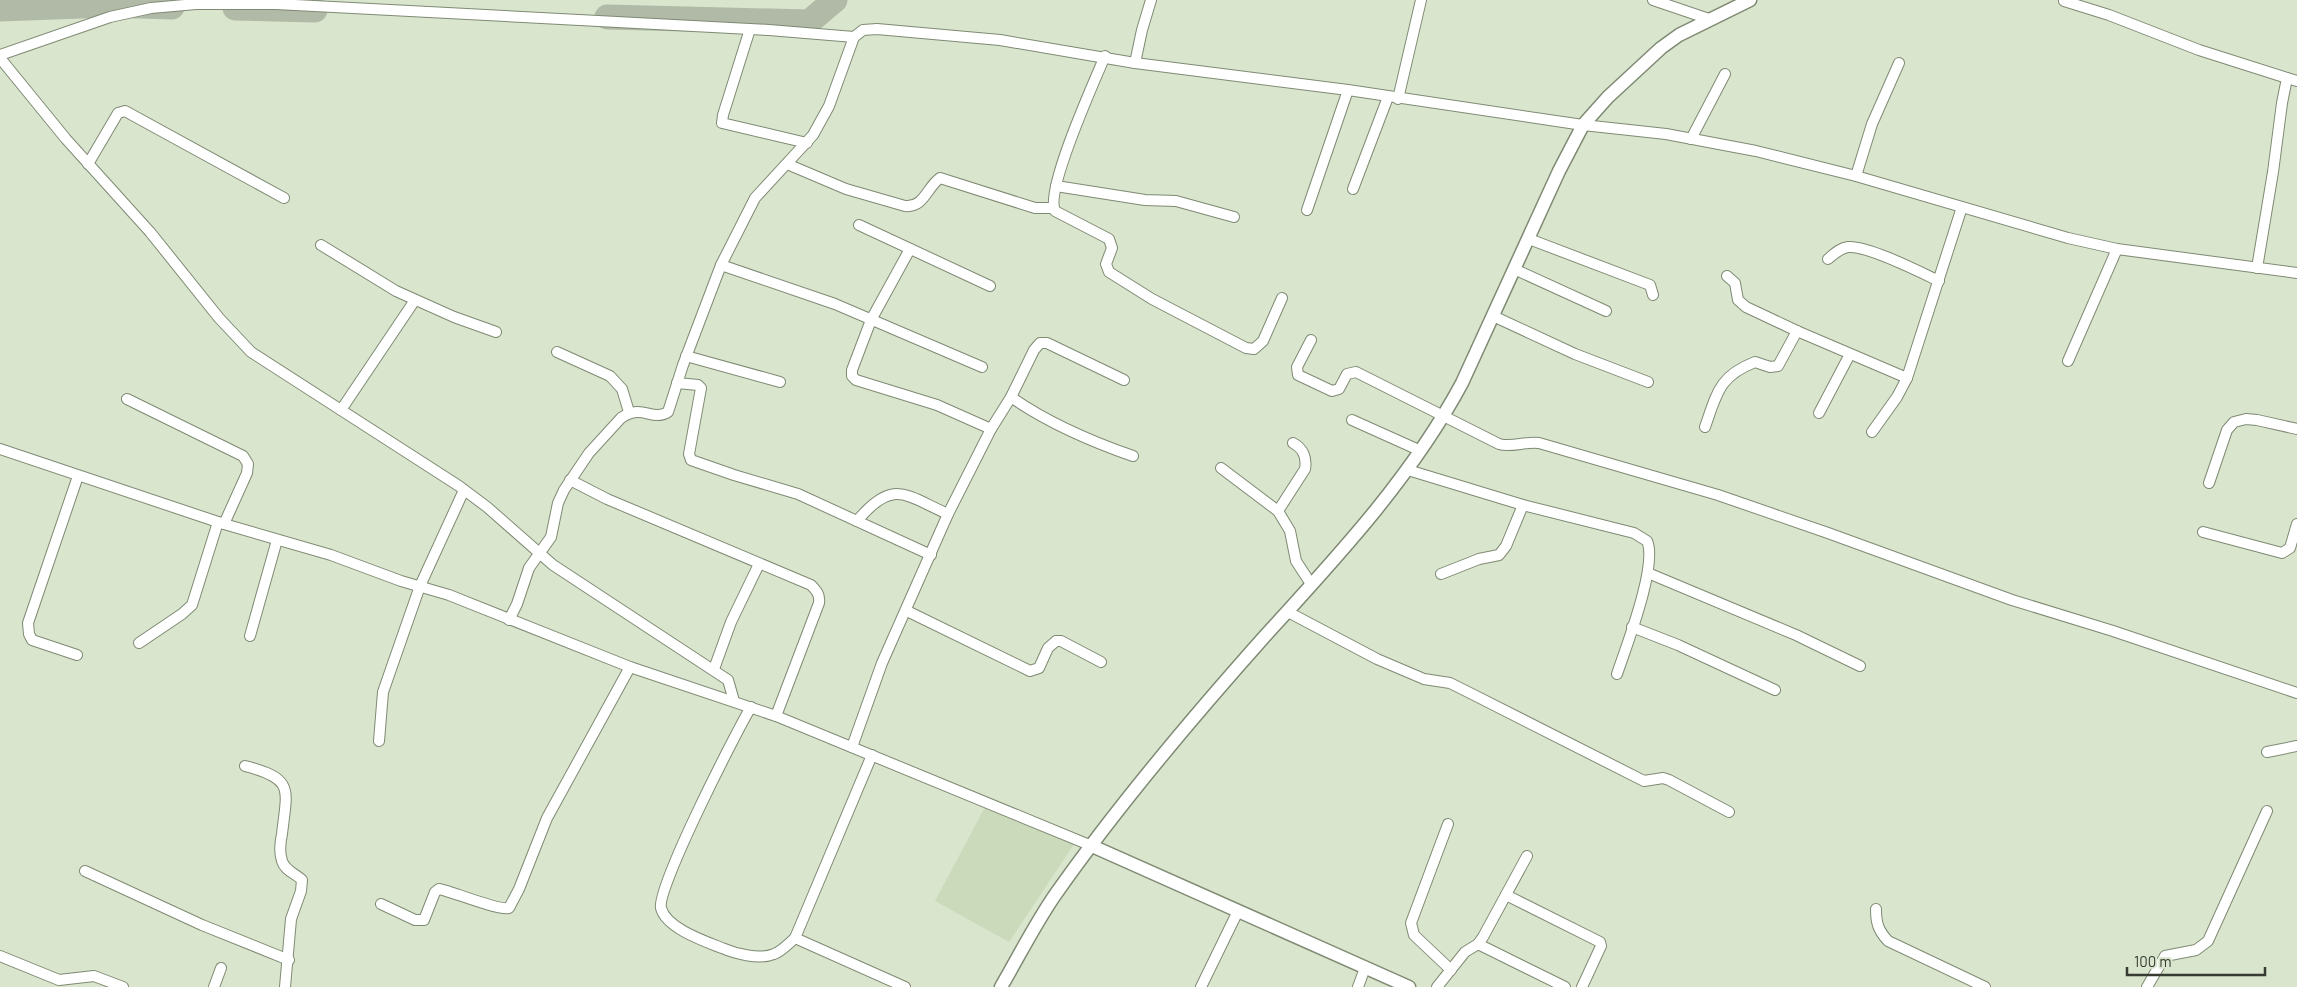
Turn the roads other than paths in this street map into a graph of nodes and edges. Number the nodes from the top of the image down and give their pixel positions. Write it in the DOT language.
graph roads {
  1 [pos="1151,0"];
  2 [pos="1420,0"];
  3 [pos="1654,0"];
  4 [pos="1750,0"];
  5 [pos="2064,1"];
  6 [pos="1709,19"];
  7 [pos="750,29"];
  8 [pos="854,37"];
  9 [pos="0,56"];
  10 [pos="1105,56"];
  11 [pos="1899,62"];
  12 [pos="1135,63"];
  13 [pos="1726,74"];
  14 [pos="2292,80"];
  15 [pos="1348,90"];
  16 [pos="1393,98"];
  17 [pos="1583,125"];
  18 [pos="1691,139"];
  19 [pos="807,143"];
  20 [pos="88,164"];
  21 [pos="787,164"];
  22 [pos="1856,176"];
  23 [pos="1056,186"];
  24 [pos="1353,189"];
  25 [pos="284,198"];
  26 [pos="1962,207"];
  27 [pos="1054,208"];
  28 [pos="1307,210"];
  29 [pos="1234,217"];
  30 [pos="859,226"];
  31 [pos="1529,239"];
  32 [pos="321,245"];
  33 [pos="910,249"];
  34 [pos="2117,249"];
  35 [pos="1828,259"];
  36 [pos="721,264"];
  37 [pos="2257,268"];
  38 [pos="1514,270"];
  39 [pos="2297,273"];
  40 [pos="1727,276"];
  41 [pos="1939,281"];
  42 [pos="990,286"];
  43 [pos="1653,295"];
  44 [pos="1282,298"];
  45 [pos="415,300"];
  46 [pos="1606,311"];
  47 [pos="1493,316"];
  48 [pos="871,320"];
  49 [pos="1797,331"];
  50 [pos="496,332"];
  51 [pos="1311,340"];
  52 [pos="557,352"];
  53 [pos="1850,354"];
  54 [pos="686,356"];
  55 [pos="2068,361"];
  56 [pos="982,367"];
  57 [pos="1907,378"];
  58 [pos="1124,380"];
  59 [pos="780,382"];
  60 [pos="1648,382"];
  61 [pos="677,384"];
  62 [pos="1011,397"];
  63 [pos="127,399"];
  64 [pos="341,410"];
  65 [pos="629,412"];
  66 [pos="1819,413"];
  67 [pos="1443,417"];
  68 [pos="1352,420"];
  69 [pos="1705,426"];
  70 [pos="2297,429"];
  71 [pos="990,430"];
  72 [pos="1872,432"];
  73 [pos="1293,443"];
  74 [pos="0,449"];
  75 [pos="1421,451"];
  76 [pos="1133,456"];
  77 [pos="1221,468"];
  78 [pos="1408,470"];
  79 [pos="78,476"];
  80 [pos="570,480"];
  81 [pos="2208,483"];
  82 [pos="464,490"];
  83 [pos="1523,505"];
  84 [pos="1278,511"];
  85 [pos="948,514"];
  86 [pos="858,521"];
  87 [pos="221,523"];
  88 [pos="2297,524"];
  89 [pos="2203,532"];
  90 [pos="278,540"];
  91 [pos="539,554"];
  92 [pos="931,555"];
  93 [pos="759,564"];
  94 [pos="1441,574"];
  95 [pos="1648,574"];
  96 [pos="1311,584"];
  97 [pos="420,586"];
  98 [pos="907,611"];
  99 [pos="1288,612"];
  100 [pos="509,620"];
  101 [pos="1632,628"];
  102 [pos="250,636"];
  103 [pos="140,643"];
  104 [pos="77,655"];
  105 [pos="1100,662"];
  106 [pos="1860,666"];
  107 [pos="630,667"];
  108 [pos="714,669"];
  109 [pos="1617,674"];
  110 [pos="1774,690"];
  111 [pos="2297,693"];
  112 [pos="734,701"];
  113 [pos="751,707"];
  114 [pos="776,716"];
  115 [pos="379,741"];
  116 [pos="2297,746"];
  117 [pos="852,747"];
  118 [pos="2266,752"];
  119 [pos="872,755"];
  120 [pos="245,766"];
  121 [pos="2267,811"];
  122 [pos="1729,812"];
  123 [pos="1448,824"];
  124 [pos="1092,846"];
  125 [pos="1527,856"];
  126 [pos="85,871"];
  127 [pos="1506,895"];
  128 [pos="381,904"];
  129 [pos="1876,909"];
  130 [pos="1238,912"];
  131 [pos="795,938"];
  132 [pos="1478,944"];
  133 [pos="0,956"];
  134 [pos="289,960"];
  135 [pos="220,968"];
  136 [pos="1365,968"];
  137 [pos="1451,970"];
  138 [pos="123,987"];
  139 [pos="214,987"];
  140 [pos="285,987"];
  141 [pos="905,987"];
  142 [pos="1001,987"];
  143 [pos="1201,987"];
  144 [pos="1358,987"];
  145 [pos="1409,987"];
  146 [pos="1438,987"];
  147 [pos="1565,987"];
  148 [pos="1582,987"];
  149 [pos="1985,987"];
  150 [pos="2147,987"];
  1 -- 12 [label="street"];
  2 -- 16 [label="street"];
  3 -- 6 [label="street"];
  4 -- 6 [label="street"];
  5 -- 14 [label="street"];
  6 -- 17 [label="street"];
  7 -- 8 [label="street"];
  7 -- 9 [label="street"];
  7 -- 19 [label="street"];
  8 -- 10 [label="street"];
  8 -- 19 [label="street"];
  9 -- 20 [label="street"];
  10 -- 12 [label="street"];
  10 -- 23 [label="street"];
  11 -- 22 [label="street"];
  12 -- 15 [label="street"];
  13 -- 18 [label="street"];
  14 -- 37 [label="street"];
  15 -- 16 [label="street"];
  15 -- 28 [label="street"];
  16 -- 17 [label="street"];
  16 -- 24 [label="street"];
  17 -- 18 [label="street"];
  17 -- 31 [label="street"];
  18 -- 22 [label="street"];
  19 -- 21 [label="street"];
  20 -- 25 [label="street"];
  20 -- 64 [label="street"];
  21 -- 27 [label="street"];
  21 -- 36 [label="street"];
  22 -- 26 [label="street"];
  23 -- 27 [label="street"];
  23 -- 29 [label="street"];
  26 -- 34 [label="street"];
  26 -- 41 [label="street"];
  27 -- 44 [label="street"];
  30 -- 33 [label="street"];
  31 -- 38 [label="street"];
  31 -- 43 [label="street"];
  32 -- 45 [label="street"];
  33 -- 42 [label="street"];
  33 -- 48 [label="street"];
  34 -- 37 [label="street"];
  34 -- 55 [label="street"];
  35 -- 41 [label="street"];
  36 -- 48 [label="street"];
  36 -- 54 [label="street"];
  37 -- 39 [label="street"];
  38 -- 46 [label="street"];
  38 -- 47 [label="street"];
  40 -- 49 [label="street"];
  41 -- 57 [label="street"];
  45 -- 50 [label="street"];
  45 -- 64 [label="street"];
  47 -- 60 [label="street"];
  47 -- 67 [label="street"];
  48 -- 56 [label="street"];
  48 -- 71 [label="street"];
  49 -- 53 [label="street"];
  49 -- 69 [label="street"];
  51 -- 67 [label="street"];
  52 -- 65 [label="street"];
  53 -- 57 [label="street"];
  53 -- 66 [label="street"];
  54 -- 59 [label="street"];
  54 -- 61 [label="street"];
  57 -- 72 [label="street"];
  58 -- 62 [label="street"];
  61 -- 65 [label="street"];
  61 -- 86 [label="street"];
  62 -- 71 [label="street"];
  62 -- 76 [label="street"];
  63 -- 87 [label="street"];
  64 -- 82 [label="street"];
  65 -- 80 [label="street"];
  67 -- 75 [label="street"];
  67 -- 111 [label="street"];
  68 -- 75 [label="street"];
  70 -- 81 [label="street"];
  71 -- 85 [label="street"];
  73 -- 84 [label="street"];
  74 -- 79 [label="street"];
  75 -- 78 [label="street"];
  77 -- 84 [label="street"];
  78 -- 83 [label="street"];
  78 -- 96 [label="street"];
  79 -- 87 [label="street"];
  79 -- 104 [label="street"];
  80 -- 91 [label="street"];
  80 -- 93 [label="street"];
  82 -- 91 [label="street"];
  82 -- 97 [label="street"];
  83 -- 94 [label="street"];
  83 -- 95 [label="street"];
  84 -- 96 [label="street"];
  85 -- 86 [label="street"];
  85 -- 92 [label="street"];
  86 -- 92 [label="street"];
  87 -- 90 [label="street"];
  87 -- 103 [label="street"];
  88 -- 89 [label="street"];
  90 -- 97 [label="street"];
  90 -- 102 [label="street"];
  91 -- 100 [label="street"];
  91 -- 108 [label="street"];
  92 -- 98 [label="street"];
  93 -- 108 [label="street"];
  93 -- 114 [label="street"];
  95 -- 101 [label="street"];
  95 -- 106 [label="street"];
  96 -- 99 [label="street"];
  97 -- 100 [label="street"];
  97 -- 115 [label="street"];
  98 -- 105 [label="street"];
  98 -- 117 [label="street"];
  99 -- 122 [label="street"];
  99 -- 124 [label="street"];
  100 -- 107 [label="street"];
  101 -- 109 [label="street"];
  101 -- 110 [label="street"];
  107 -- 112 [label="street"];
  107 -- 128 [label="street"];
  108 -- 112 [label="street"];
  112 -- 113 [label="street"];
  113 -- 114 [label="street"];
  113 -- 131 [label="street"];
  114 -- 117 [label="street"];
  116 -- 118 [label="street"];
  117 -- 119 [label="street"];
  119 -- 124 [label="street"];
  119 -- 131 [label="street"];
  120 -- 134 [label="street"];
  121 -- 150 [label="street"];
  123 -- 137 [label="street"];
  124 -- 130 [label="street"];
  124 -- 142 [label="street"];
  125 -- 127 [label="street"];
  126 -- 134 [label="street"];
  127 -- 132 [label="street"];
  127 -- 148 [label="street"];
  129 -- 149 [label="street"];
  130 -- 136 [label="street"];
  130 -- 143 [label="street"];
  131 -- 141 [label="street"];
  132 -- 137 [label="street"];
  132 -- 147 [label="street"];
  133 -- 138 [label="street"];
  134 -- 140 [label="street"];
  135 -- 139 [label="street"];
  136 -- 144 [label="street"];
  136 -- 145 [label="street"];
  137 -- 146 [label="street"];
}
